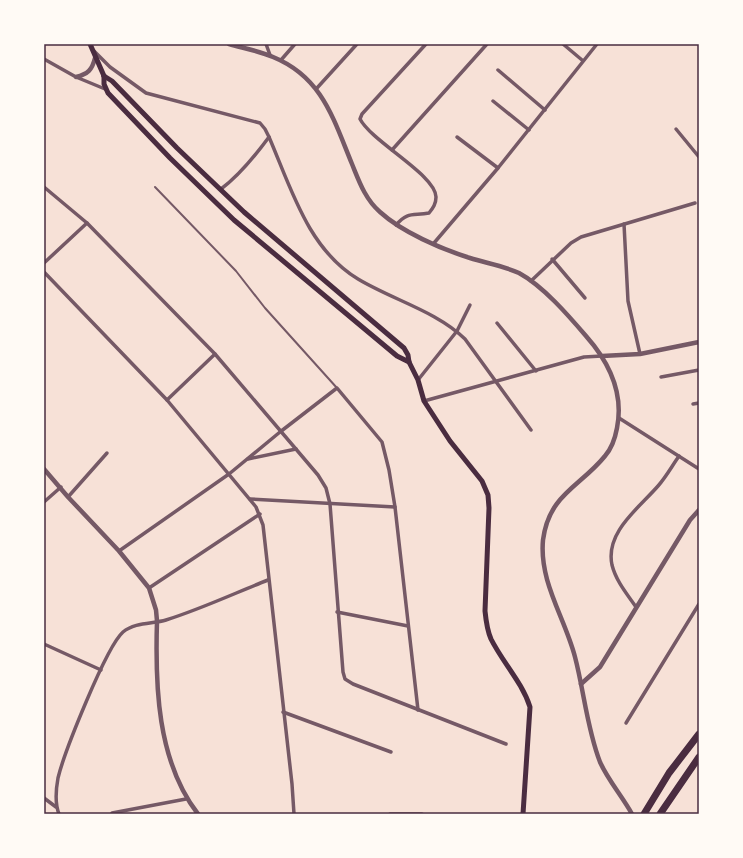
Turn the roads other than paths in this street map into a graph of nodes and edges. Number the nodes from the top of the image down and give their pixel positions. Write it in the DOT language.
graph roads {
  1 [pos="229,44"];
  2 [pos="266,44"];
  3 [pos="295,44"];
  4 [pos="357,44"];
  5 [pos="426,44"];
  6 [pos="487,44"];
  7 [pos="563,44"];
  8 [pos="597,44"];
  9 [pos="91,47"];
  10 [pos="270,56"];
  11 [pos="95,58"];
  12 [pos="44,59"];
  13 [pos="281,60"];
  14 [pos="582,60"];
  15 [pos="498,70"];
  16 [pos="104,76"];
  17 [pos="76,77"];
  18 [pos="317,88"];
  19 [pos="105,89"];
  20 [pos="493,101"];
  21 [pos="545,110"];
  22 [pos="676,129"];
  23 [pos="529,130"];
  24 [pos="269,137"];
  25 [pos="457,137"];
  26 [pos="392,150"];
  27 [pos="699,157"];
  28 [pos="498,168"];
  29 [pos="44,187"];
  30 [pos="155,187"];
  31 [pos="220,189"];
  32 [pos="696,203"];
  33 [pos="87,223"];
  34 [pos="624,224"];
  35 [pos="396,225"];
  36 [pos="434,243"];
  37 [pos="552,259"];
  38 [pos="44,263"];
  39 [pos="44,272"];
  40 [pos="531,281"];
  41 [pos="585,298"];
  42 [pos="470,305"];
  43 [pos="496,323"];
  44 [pos="457,331"];
  45 [pos="699,342"];
  46 [pos="215,354"];
  47 [pos="640,354"];
  48 [pos="602,356"];
  49 [pos="409,362"];
  50 [pos="699,370"];
  51 [pos="536,371"];
  52 [pos="661,377"];
  53 [pos="418,380"];
  54 [pos="494,381"];
  55 [pos="337,388"];
  56 [pos="167,400"];
  57 [pos="424,401"];
  58 [pos="699,403"];
  59 [pos="693,404"];
  60 [pos="619,418"];
  61 [pos="531,430"];
  62 [pos="280,432"];
  63 [pos="296,449"];
  64 [pos="108,453"];
  65 [pos="679,456"];
  66 [pos="247,459"];
  67 [pos="44,469"];
  68 [pos="699,469"];
  69 [pos="229,474"];
  70 [pos="61,487"];
  71 [pos="68,497"];
  72 [pos="250,499"];
  73 [pos="44,502"];
  74 [pos="330,504"];
  75 [pos="395,507"];
  76 [pos="699,510"];
  77 [pos="260,514"];
  78 [pos="119,551"];
  79 [pos="268,580"];
  80 [pos="149,588"];
  81 [pos="699,604"];
  82 [pos="636,607"];
  83 [pos="338,612"];
  84 [pos="157,621"];
  85 [pos="408,626"];
  86 [pos="44,644"];
  87 [pos="101,670"];
  88 [pos="581,684"];
  89 [pos="418,710"];
  90 [pos="283,712"];
  91 [pos="626,723"];
  92 [pos="699,734"];
  93 [pos="506,744"];
  94 [pos="391,752"];
  95 [pos="699,757"];
  96 [pos="44,798"];
  97 [pos="186,799"];
  98 [pos="56,807"];
  99 [pos="112,813"];
  100 [pos="59,814"];
  101 [pos="198,814"];
  102 [pos="294,814"];
  103 [pos="390,814"];
  104 [pos="422,814"];
  105 [pos="523,814"];
  106 [pos="632,814"];
  107 [pos="644,814"];
  108 [pos="660,814"];
  1 -- 10 [label="street"];
  2 -- 10 [label="street"];
  3 -- 13 [label="street"];
  4 -- 18 [label="street"];
  5 -- 26 [label="street"];
  6 -- 26 [label="street"];
  7 -- 14 [label="street"];
  8 -- 14 [label="street"];
  9 -- 11 [label="main road"];
  9 -- 24 [label="street"];
  10 -- 13 [label="street"];
  11 -- 16 [label="main road"];
  11 -- 17 [label="street"];
  12 -- 17 [label="street"];
  13 -- 18 [label="street"];
  14 -- 21 [label="street"];
  15 -- 21 [label="street"];
  16 -- 19 [label="main road"];
  16 -- 31 [label="main road"];
  17 -- 19 [label="street"];
  18 -- 35 [label="street"];
  19 -- 49 [label="main road"];
  20 -- 23 [label="street"];
  21 -- 23 [label="street"];
  22 -- 27 [label="street"];
  23 -- 28 [label="street"];
  24 -- 31 [label="street"];
  24 -- 44 [label="street"];
  25 -- 28 [label="street"];
  26 -- 35 [label="street"];
  28 -- 36 [label="street"];
  29 -- 33 [label="street"];
  30 -- 55 [label="lane"];
  31 -- 49 [label="main road"];
  32 -- 34 [label="street"];
  33 -- 38 [label="street"];
  33 -- 46 [label="street"];
  34 -- 37 [label="street"];
  34 -- 47 [label="street"];
  35 -- 36 [label="street"];
  36 -- 40 [label="street"];
  37 -- 40 [label="street"];
  37 -- 41 [label="street"];
  39 -- 56 [label="street"];
  40 -- 48 [label="street"];
  42 -- 44 [label="street"];
  43 -- 51 [label="street"];
  44 -- 53 [label="street"];
  44 -- 54 [label="street"];
  45 -- 47 [label="street"];
  46 -- 56 [label="street"];
  46 -- 62 [label="street"];
  47 -- 48 [label="street"];
  48 -- 51 [label="street"];
  48 -- 60 [label="street"];
  49 -- 53 [label="main road"];
  50 -- 52 [label="street"];
  51 -- 54 [label="street"];
  53 -- 57 [label="main road"];
  54 -- 57 [label="street"];
  54 -- 61 [label="street"];
  55 -- 62 [label="street"];
  55 -- 75 [label="street"];
  56 -- 69 [label="street"];
  57 -- 105 [label="main road"];
  58 -- 59 [label="street"];
  60 -- 65 [label="street"];
  60 -- 88 [label="street"];
  62 -- 63 [label="street"];
  62 -- 66 [label="street"];
  63 -- 66 [label="street"];
  63 -- 74 [label="street"];
  64 -- 71 [label="street"];
  65 -- 68 [label="street"];
  65 -- 82 [label="street"];
  66 -- 69 [label="street"];
  67 -- 70 [label="street"];
  69 -- 72 [label="street"];
  69 -- 78 [label="street"];
  70 -- 71 [label="street"];
  70 -- 73 [label="street"];
  71 -- 78 [label="street"];
  72 -- 74 [label="street"];
  72 -- 77 [label="street"];
  74 -- 75 [label="street"];
  74 -- 83 [label="street"];
  75 -- 85 [label="street"];
  76 -- 82 [label="street"];
  77 -- 79 [label="street"];
  77 -- 80 [label="street"];
  78 -- 80 [label="street"];
  79 -- 84 [label="street"];
  79 -- 90 [label="street"];
  80 -- 84 [label="street"];
  81 -- 91 [label="street"];
  82 -- 88 [label="street"];
  83 -- 85 [label="street"];
  83 -- 89 [label="street"];
  84 -- 87 [label="street"];
  84 -- 97 [label="street"];
  85 -- 89 [label="street"];
  86 -- 87 [label="street"];
  87 -- 98 [label="street"];
  88 -- 106 [label="street"];
  89 -- 93 [label="street"];
  90 -- 94 [label="street"];
  90 -- 102 [label="street"];
  92 -- 107 [label="highway"];
  95 -- 108 [label="highway"];
  96 -- 98 [label="street"];
  97 -- 99 [label="street"];
  97 -- 101 [label="street"];
  98 -- 100 [label="street"];
  103 -- 104 [label="street"];
}
